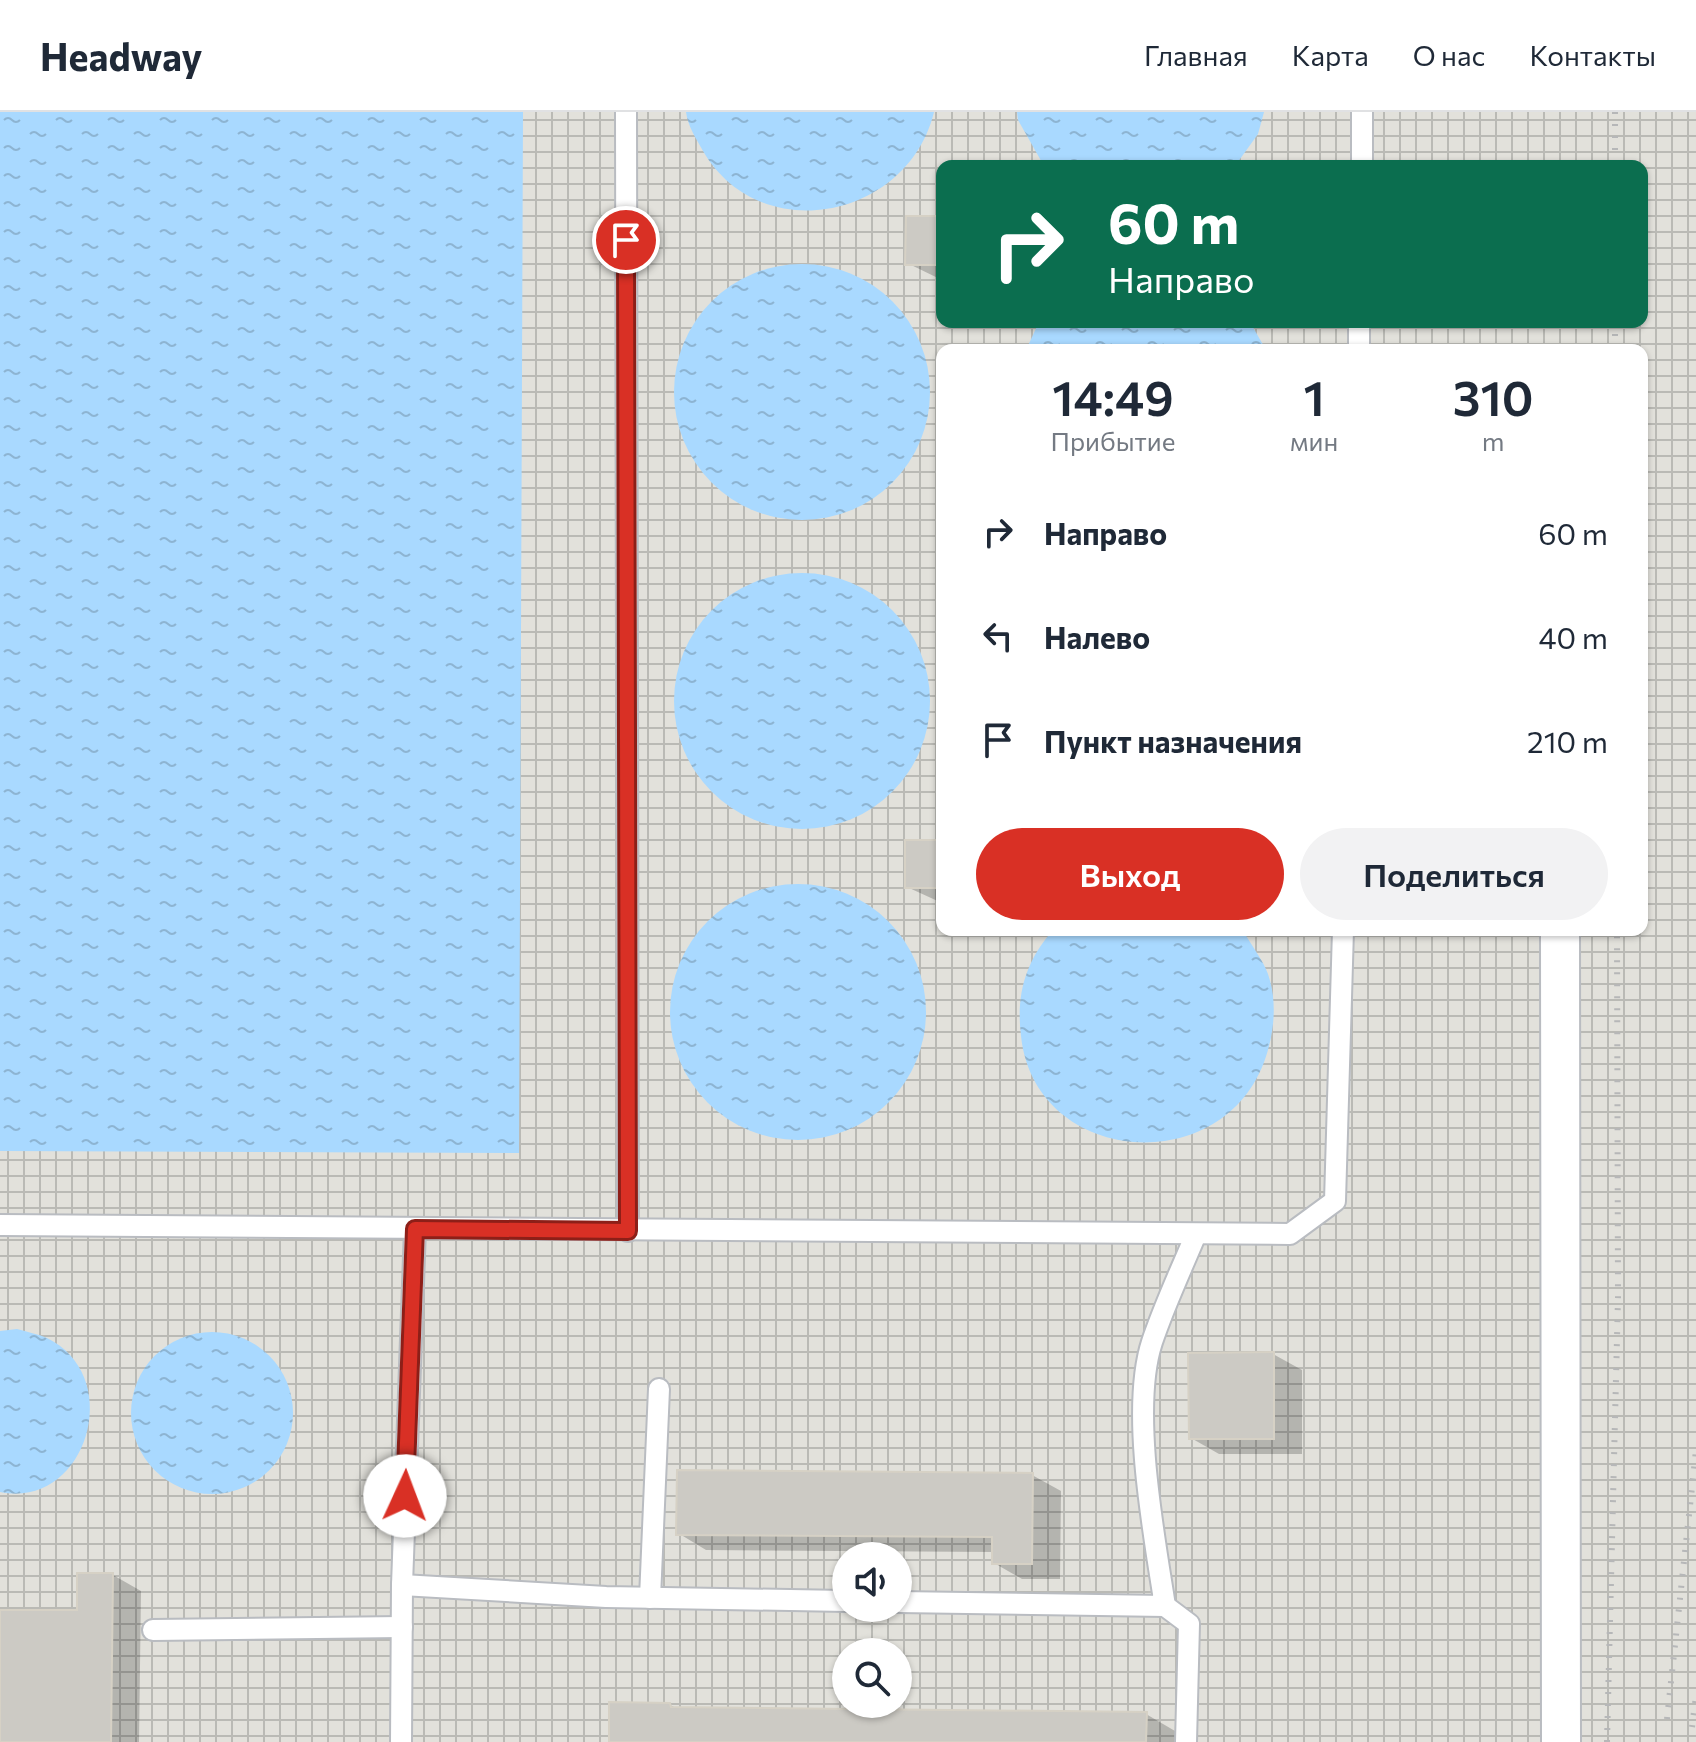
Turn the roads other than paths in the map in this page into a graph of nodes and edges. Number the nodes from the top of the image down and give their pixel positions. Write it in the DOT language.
graph roads {
  1 [pos="626,112"];
  2 [pos="1362,112"];
  3 [pos="1362,160"];
  4 [pos="1343,936"];
  5 [pos="1560,936"];
  6 [pos="0,1225"];
  7 [pos="415,1229"];
  8 [pos="628,1231"];
  9 [pos="1196,1234"];
  10 [pos="659,1389"];
  11 [pos="402,1585"];
  12 [pos="650,1598"];
  13 [pos="832,1601"];
  14 [pos="912,1602"];
  15 [pos="1165,1606"];
  16 [pos="402,1627"];
  17 [pos="153,1630"];
  18 [pos="401,1742"];
  19 [pos="1186,1742"];
  20 [pos="1561,1742"];
  1 -- 8 [label="lane"];
  2 -- 3 [label="lane"];
  4 -- 9 [label="lane"];
  5 -- 20 [label="street"];
  6 -- 7 [label="lane"];
  7 -- 8 [label="lane"];
  7 -- 11 [label="lane"];
  8 -- 9 [label="lane"];
  9 -- 15 [label="lane"];
  10 -- 12 [label="lane"];
  11 -- 12 [label="lane"];
  11 -- 16 [label="lane"];
  12 -- 13 [label="lane"];
  14 -- 15 [label="lane"];
  15 -- 19 [label="lane"];
  16 -- 17 [label="lane"];
  16 -- 18 [label="lane"];
}
